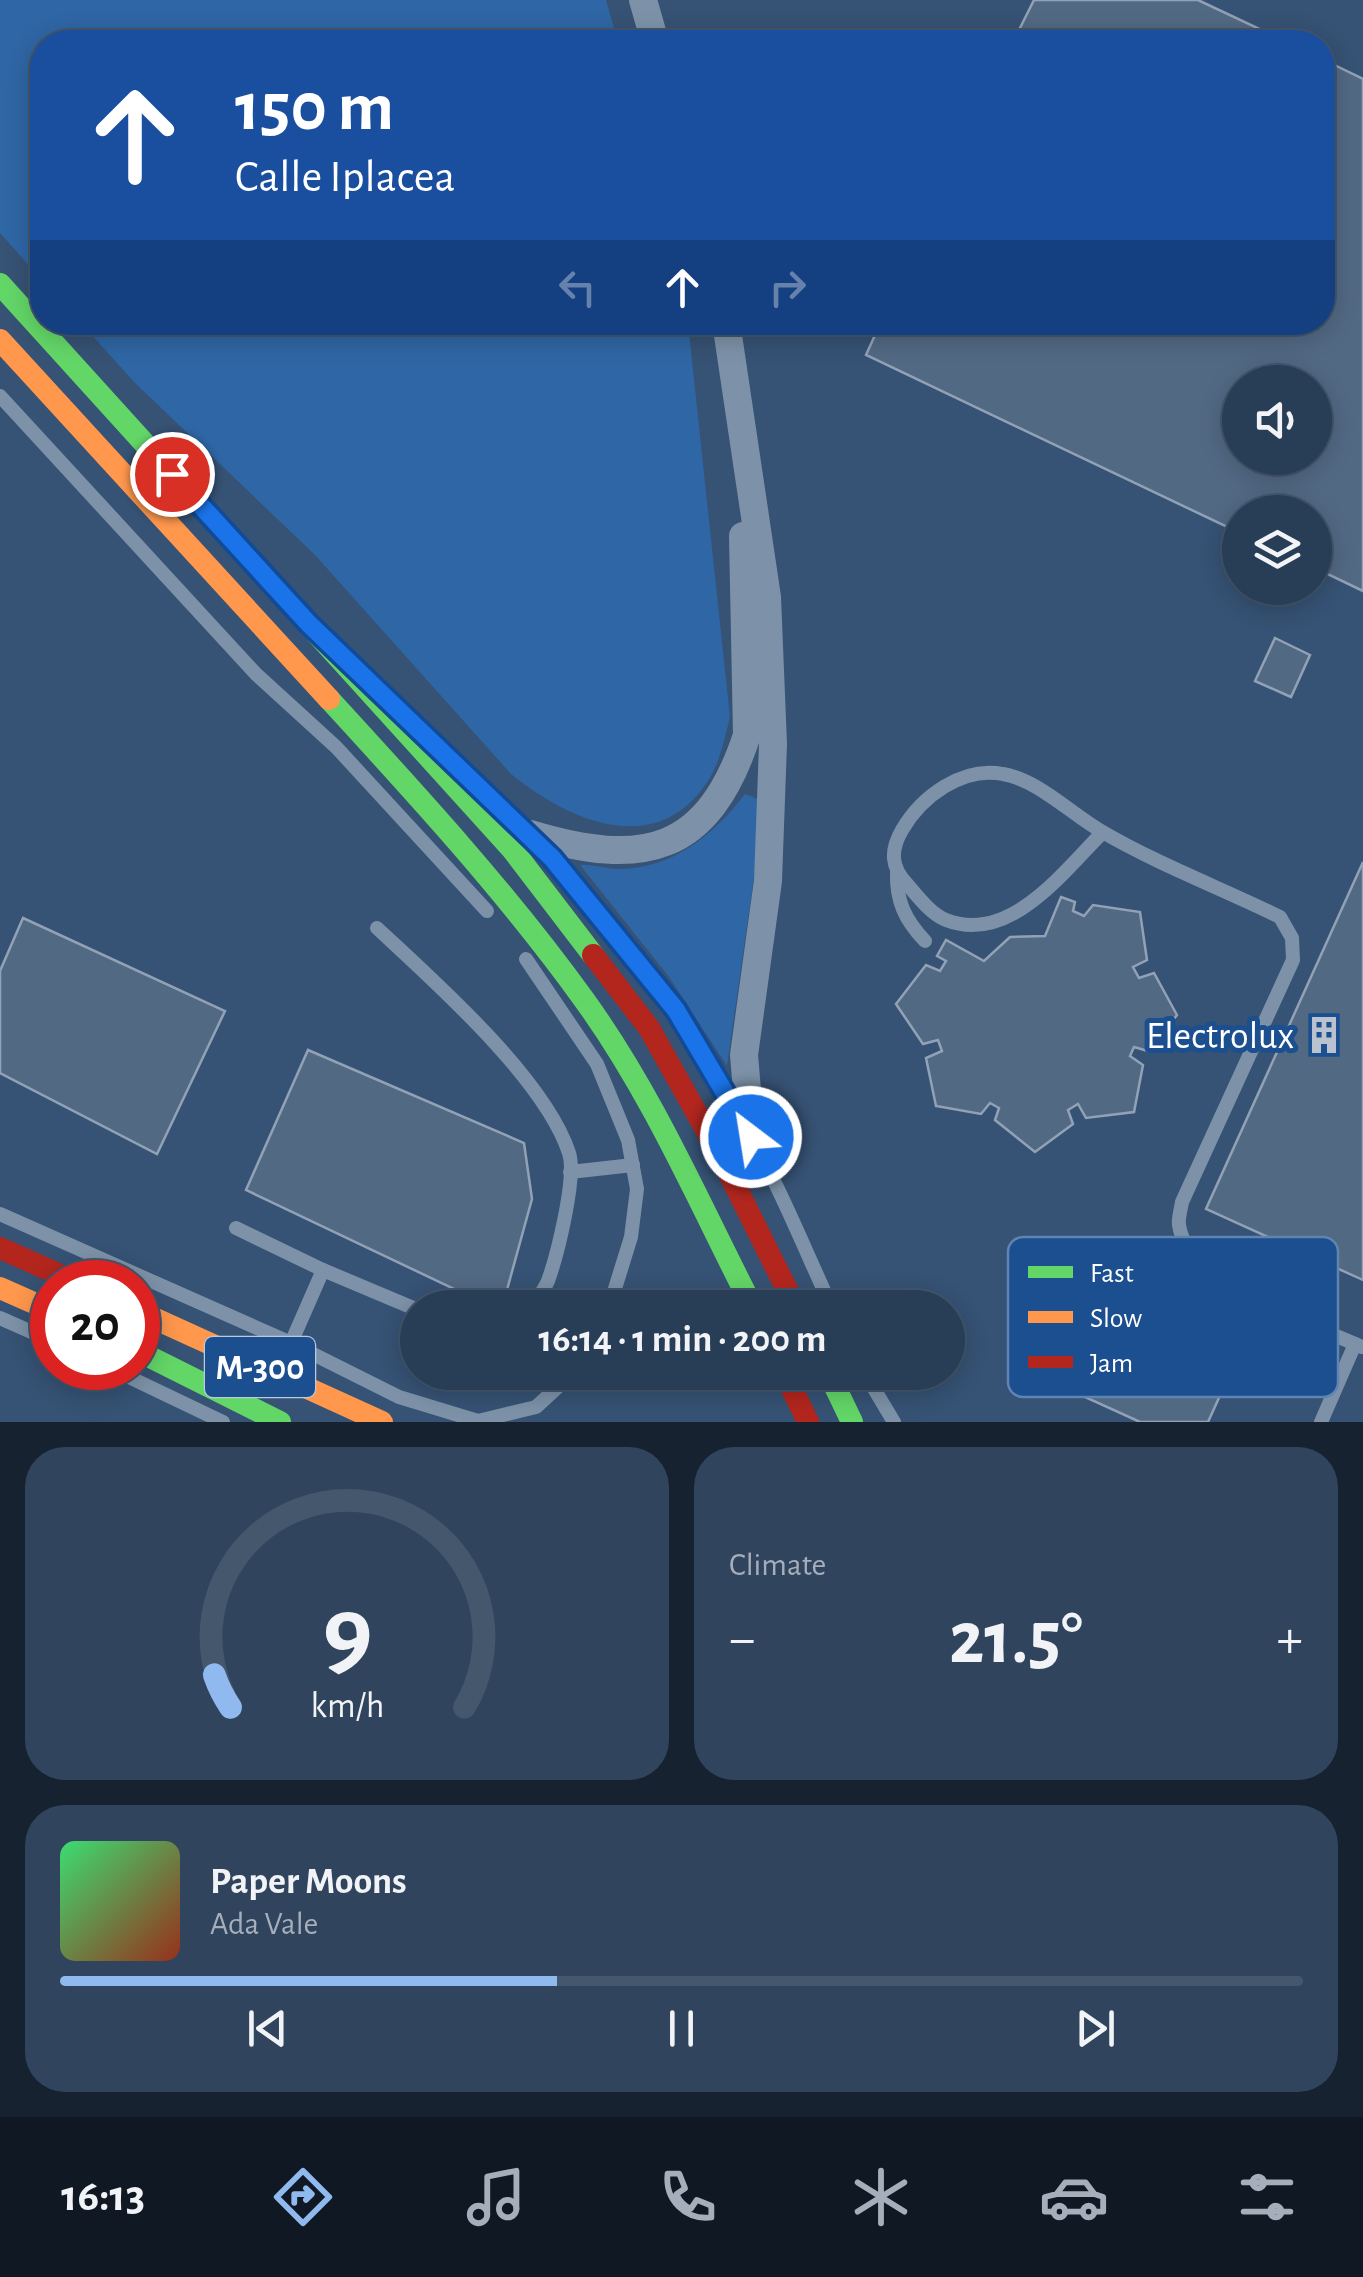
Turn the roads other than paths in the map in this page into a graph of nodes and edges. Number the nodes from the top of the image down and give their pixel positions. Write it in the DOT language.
graph roads {
  1 [pos="643,0"];
  2 [pos="652,30"];
  3 [pos="0,284"];
  4 [pos="30,317"];
  5 [pos="46,335"];
  6 [pos="728,335"];
  7 [pos="0,340"];
  8 [pos="0,396"];
  9 [pos="740,424"];
  10 [pos="309,624"];
  11 [pos="463,770"];
  12 [pos="477,783"];
  13 [pos="1102,832"];
  14 [pos="530,834"];
  15 [pos="897,872"];
  16 [pos="495,920"];
  17 [pos="376,928"];
  18 [pos="925,940"];
  19 [pos="517,948"];
  20 [pos="751,1137"];
  21 [pos="632,1165"];
  22 [pos="570,1172"];
  23 [pos="0,1214"];
  24 [pos="236,1228"];
  25 [pos="1184,1237"];
  26 [pos="0,1248"];
  27 [pos="30,1261"];
  28 [pos="323,1270"];
  29 [pos="0,1288"];
  30 [pos="542,1290"];
  31 [pos="614,1290"];
  32 [pos="744,1290"];
  33 [pos="787,1290"];
  34 [pos="823,1290"];
  35 [pos="30,1301"];
  36 [pos="400,1302"];
  37 [pos="0,1318"];
  38 [pos="160,1320"];
  39 [pos="30,1332"];
  40 [pos="291,1343"];
  41 [pos="1359,1345"];
  42 [pos="160,1362"];
  43 [pos="1338,1388"];
  44 [pos="154,1390"];
  45 [pos="554,1390"];
  46 [pos="793,1390"];
  47 [pos="837,1390"];
  48 [pos="875,1390"];
  49 [pos="1333,1397"];
  50 [pos="215,1420"];
  51 [pos="280,1422"];
  52 [pos="382,1422"];
  53 [pos="808,1422"];
  54 [pos="852,1422"];
  55 [pos="894,1422"];
  56 [pos="1321,1422"];
  1 -- 2 [label="street"];
  3 -- 4 [label="main road"];
  5 -- 10 [label="main road"];
  6 -- 9 [label="street"];
  7 -- 32 [label="main road"];
  8 -- 16 [label="lane"];
  9 -- 14 [label="street"];
  9 -- 20 [label="street"];
  10 -- 11 [label="lane"];
  10 -- 33 [label="main road"];
  12 -- 14 [label="lane"];
  13 -- 15 [label="lane"];
  13 -- 15 [label="lane"];
  13 -- 25 [label="lane"];
  14 -- 20 [label="lane"];
  15 -- 18 [label="lane"];
  17 -- 22 [label="lane"];
  19 -- 21 [label="lane"];
  20 -- 34 [label="lane"];
  21 -- 22 [label="lane"];
  21 -- 31 [label="lane"];
  22 -- 30 [label="lane"];
  23 -- 40 [label="lane, M-300"];
  24 -- 28 [label="lane"];
  26 -- 27 [label="main road"];
  28 -- 36 [label="lane"];
  28 -- 40 [label="lane"];
  29 -- 35 [label="main road"];
  37 -- 39 [label="lane"];
  38 -- 52 [label="main road, M-300"];
  40 -- 45 [label="lane, M-300"];
  41 -- 43 [label="lane"];
  42 -- 51 [label="main road, M-300"];
  44 -- 50 [label="lane"];
  46 -- 53 [label="main road"];
  47 -- 54 [label="main road"];
  48 -- 55 [label="lane"];
  49 -- 56 [label="lane"];
}
